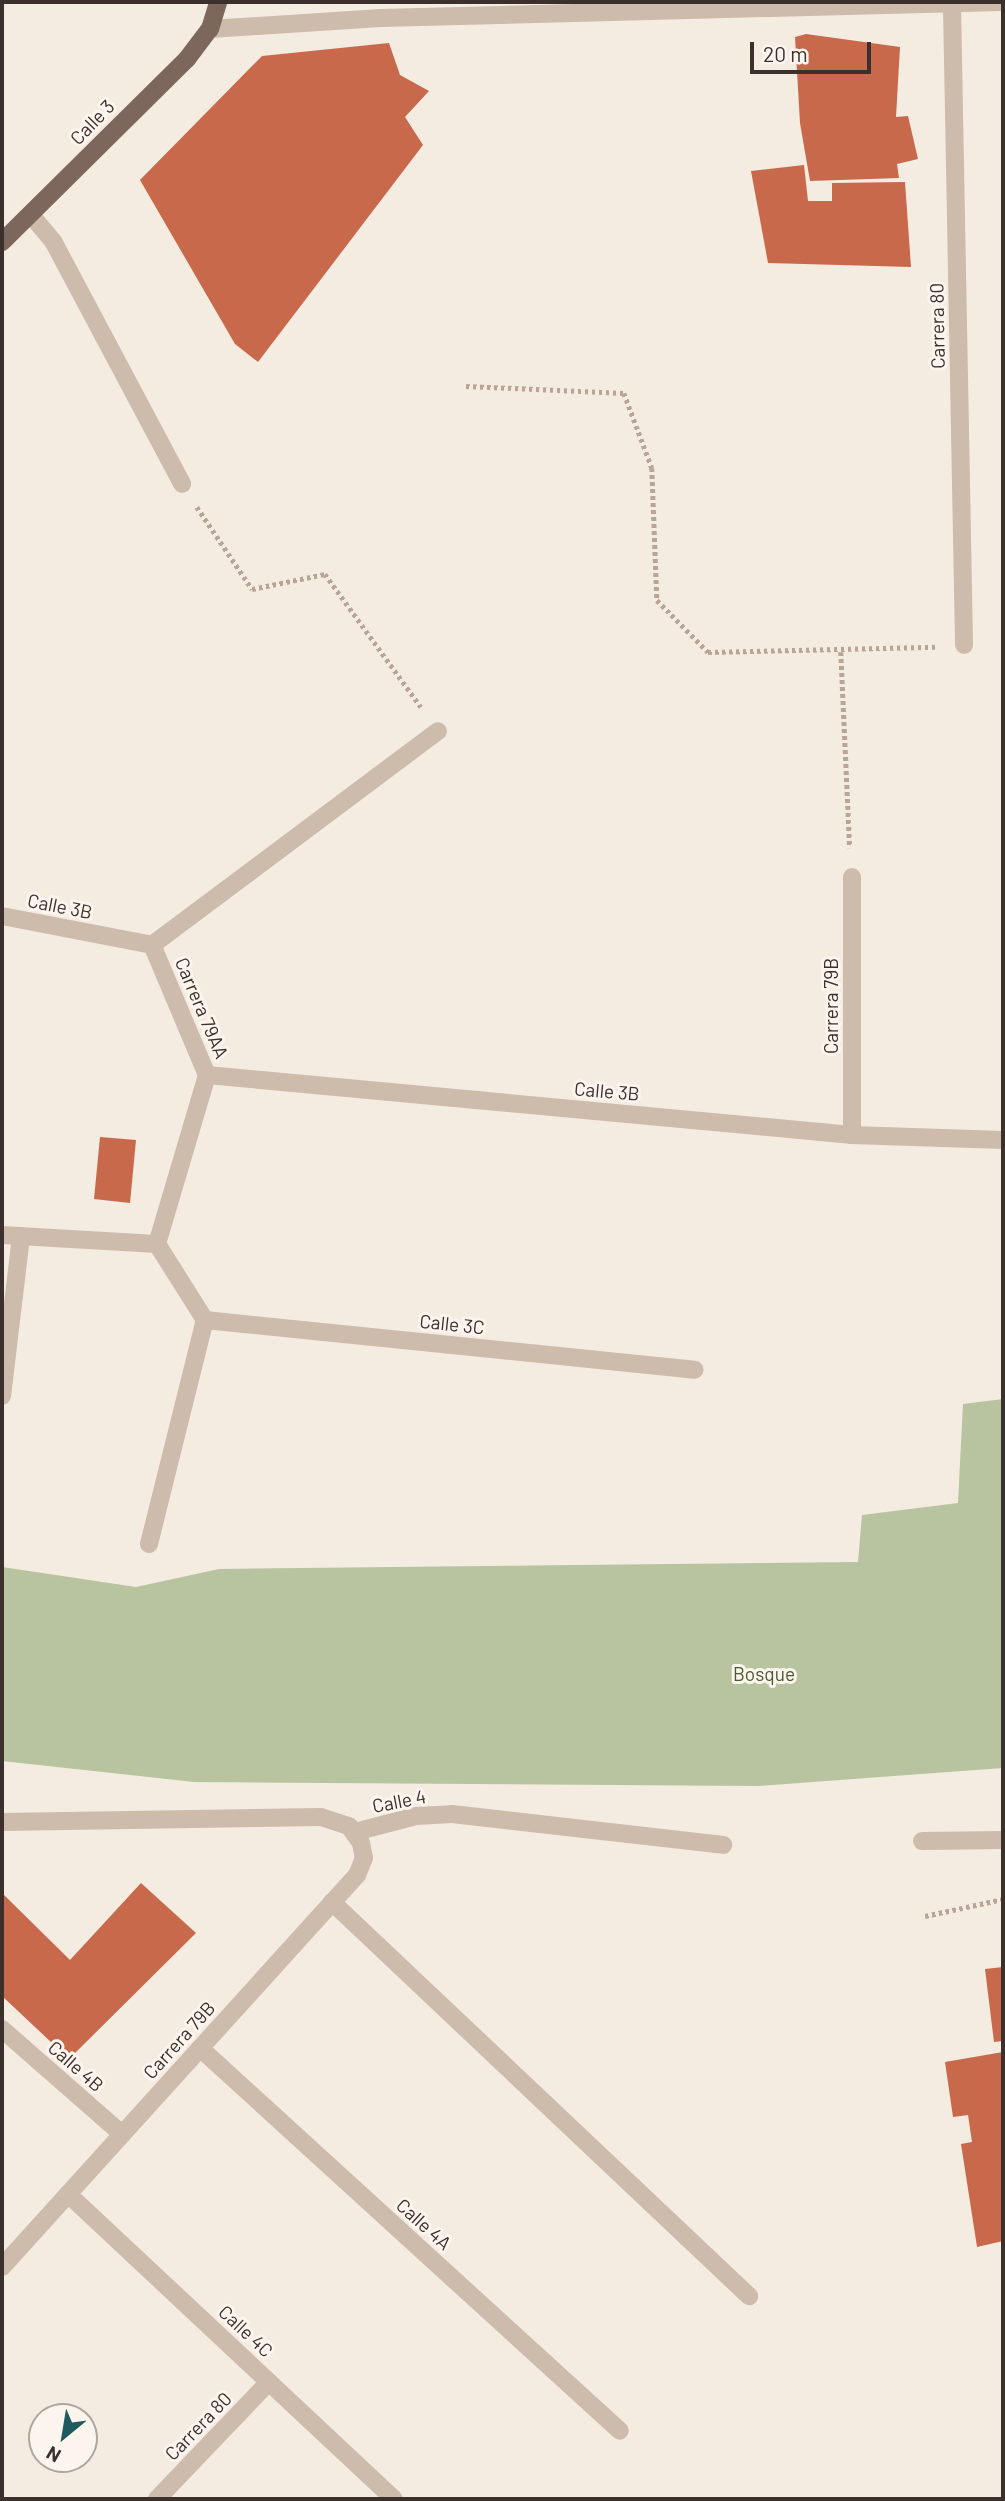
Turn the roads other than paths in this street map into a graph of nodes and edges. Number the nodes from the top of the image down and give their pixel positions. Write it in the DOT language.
graph roads {
  1 [pos="218,2"];
  2 [pos="1001,2"];
  3 [pos="929,4"];
  4 [pos="952,6"];
  5 [pos="211,29"];
  6 [pos="30,215"];
  7 [pos="2,242"];
  8 [pos="182,484"];
  9 [pos="964,645"];
  10 [pos="438,731"];
  11 [pos="852,877"];
  12 [pos="2,916"];
  13 [pos="152,945"];
  14 [pos="207,1074"];
  15 [pos="852,1135"];
  16 [pos="1003,1140"];
  17 [pos="2,1235"];
  18 [pos="21,1236"];
  19 [pos="157,1244"];
  20 [pos="205,1321"];
  21 [pos="694,1370"];
  22 [pos="2,1395"];
  23 [pos="149,1544"];
  24 [pos="2,1822"];
  25 [pos="355,1832"];
  26 [pos="922,1840"];
  27 [pos="1003,1840"];
  28 [pos="723,1845"];
  29 [pos="332,1902"];
  30 [pos="2,2029"];
  31 [pos="200,2048"];
  32 [pos="122,2134"];
  33 [pos="68,2194"];
  34 [pos="2,2267"];
  35 [pos="749,2296"];
  36 [pos="269,2382"];
  37 [pos="620,2431"];
  38 [pos="157,2499"];
  39 [pos="394,2499"];
  1 -- 5 [label="main road"];
  2 -- 4 [label="street"];
  3 -- 4 [label="street"];
  3 -- 5 [label="street"];
  4 -- 9 [label="street, Carrera 80"];
  5 -- 6 [label="main road, Calle 3"];
  6 -- 7 [label="main road, Calle 3"];
  6 -- 8 [label="street"];
  10 -- 13 [label="street, Carrera 79AA"];
  11 -- 15 [label="street, Carrera 79B"];
  12 -- 13 [label="street, Calle 3B"];
  13 -- 14 [label="street, Carrera 79AA"];
  14 -- 15 [label="street, Calle 3B"];
  14 -- 19 [label="street, Carrera 79AA"];
  15 -- 16 [label="street, Calle 3B"];
  17 -- 18 [label="street"];
  18 -- 19 [label="street"];
  18 -- 22 [label="street"];
  19 -- 20 [label="street"];
  20 -- 21 [label="street, Calle 3C"];
  20 -- 23 [label="street"];
  24 -- 25 [label="street, Calle 4"];
  25 -- 28 [label="street, Calle 4"];
  25 -- 29 [label="street, Carrera 79B"];
  26 -- 27 [label="street"];
  29 -- 31 [label="street, Carrera 79B"];
  29 -- 35 [label="street"];
  30 -- 32 [label="street, Calle 4B"];
  31 -- 32 [label="street, Carrera 79B"];
  31 -- 37 [label="street, Calle 4A"];
  32 -- 33 [label="street, Carrera 79B"];
  33 -- 34 [label="street, Carrera 79B"];
  33 -- 36 [label="street, Calle 4C"];
  36 -- 38 [label="street, Carrera 80"];
  36 -- 39 [label="street, Calle 4C"];
}
